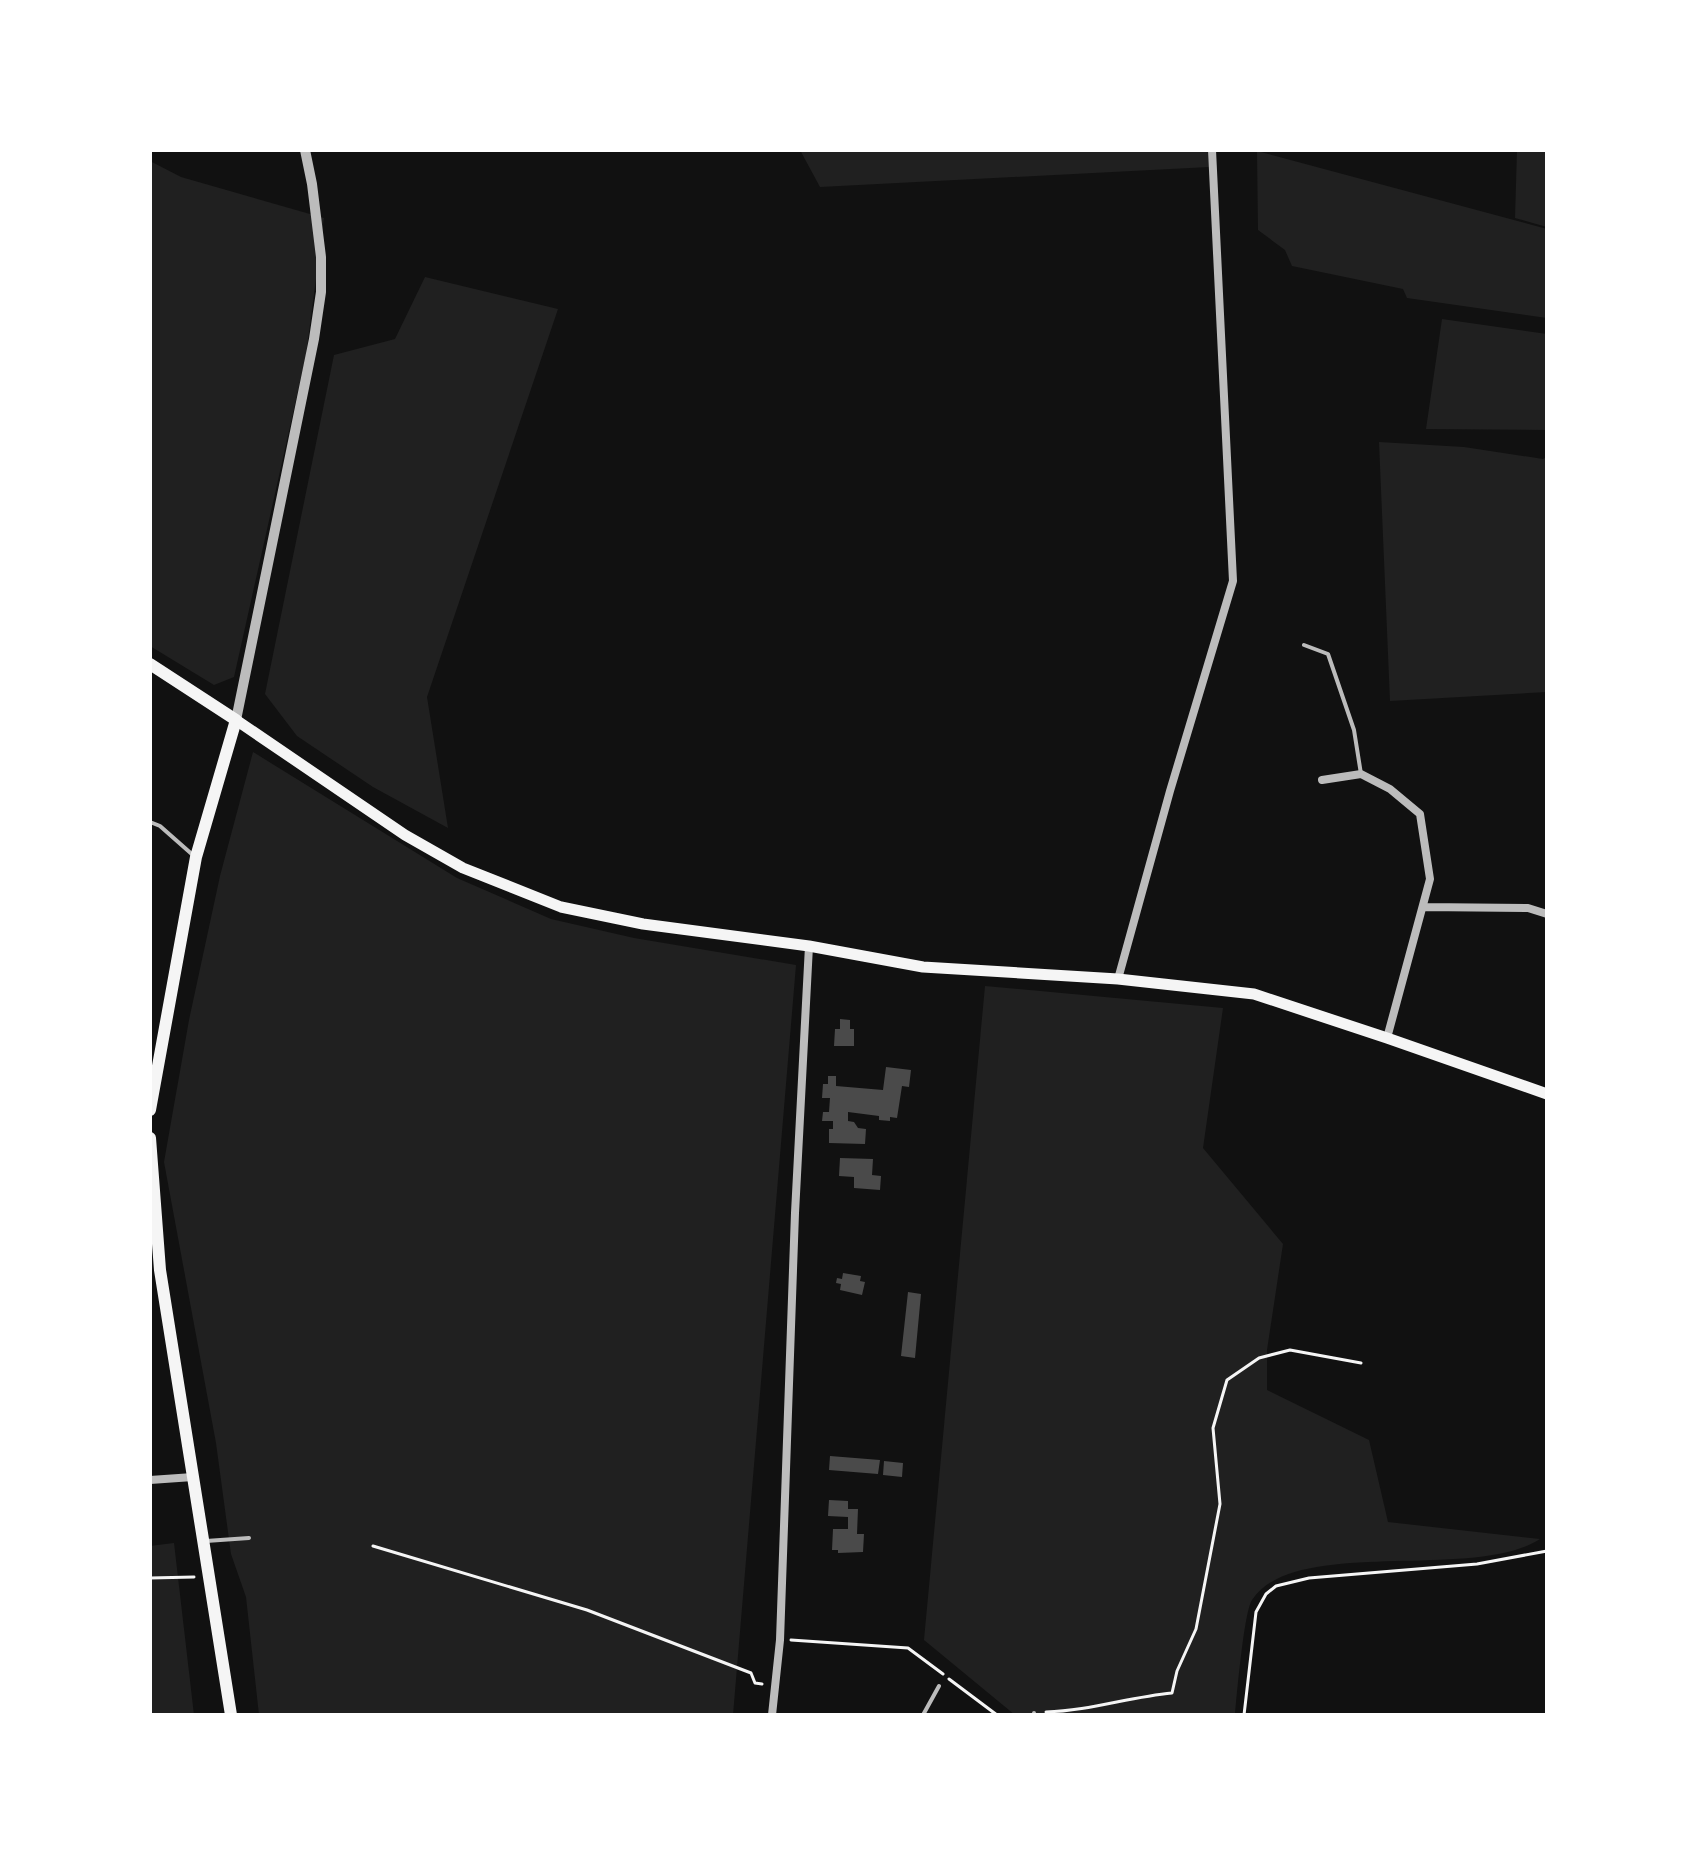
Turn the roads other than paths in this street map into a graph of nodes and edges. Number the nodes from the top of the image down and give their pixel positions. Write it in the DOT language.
graph roads {
  1 [pos="305,150"];
  2 [pos="1212,150"];
  3 [pos="1304,645"];
  4 [pos="150,664"];
  5 [pos="236,720"];
  6 [pos="1361,774"];
  7 [pos="1322,780"];
  8 [pos="150,822"];
  9 [pos="196,857"];
  10 [pos="1423,907"];
  11 [pos="1547,914"];
  12 [pos="809,946"];
  13 [pos="1118,979"];
  14 [pos="1387,1038"];
  15 [pos="1547,1094"];
  16 [pos="150,1106"];
  17 [pos="150,1138"];
  18 [pos="193,1477"];
  19 [pos="150,1480"];
  20 [pos="249,1538"];
  21 [pos="203,1541"];
  22 [pos="939,1686"];
  23 [pos="231,1715"];
  24 [pos="772,1715"];
  25 [pos="923,1715"];
  1 -- 5 [label="street"];
  2 -- 13 [label="street"];
  3 -- 6 [label="lane"];
  4 -- 5 [label="main road"];
  5 -- 9 [label="main road"];
  5 -- 12 [label="main road"];
  6 -- 7 [label="street"];
  6 -- 10 [label="street"];
  8 -- 9 [label="lane"];
  9 -- 16 [label="main road"];
  10 -- 11 [label="street"];
  10 -- 14 [label="street"];
  12 -- 13 [label="main road"];
  12 -- 24 [label="street"];
  13 -- 14 [label="main road"];
  14 -- 15 [label="main road"];
  17 -- 18 [label="main road"];
  18 -- 19 [label="street"];
  18 -- 21 [label="main road"];
  20 -- 21 [label="lane"];
  21 -- 23 [label="main road"];
  22 -- 25 [label="lane"];
}
